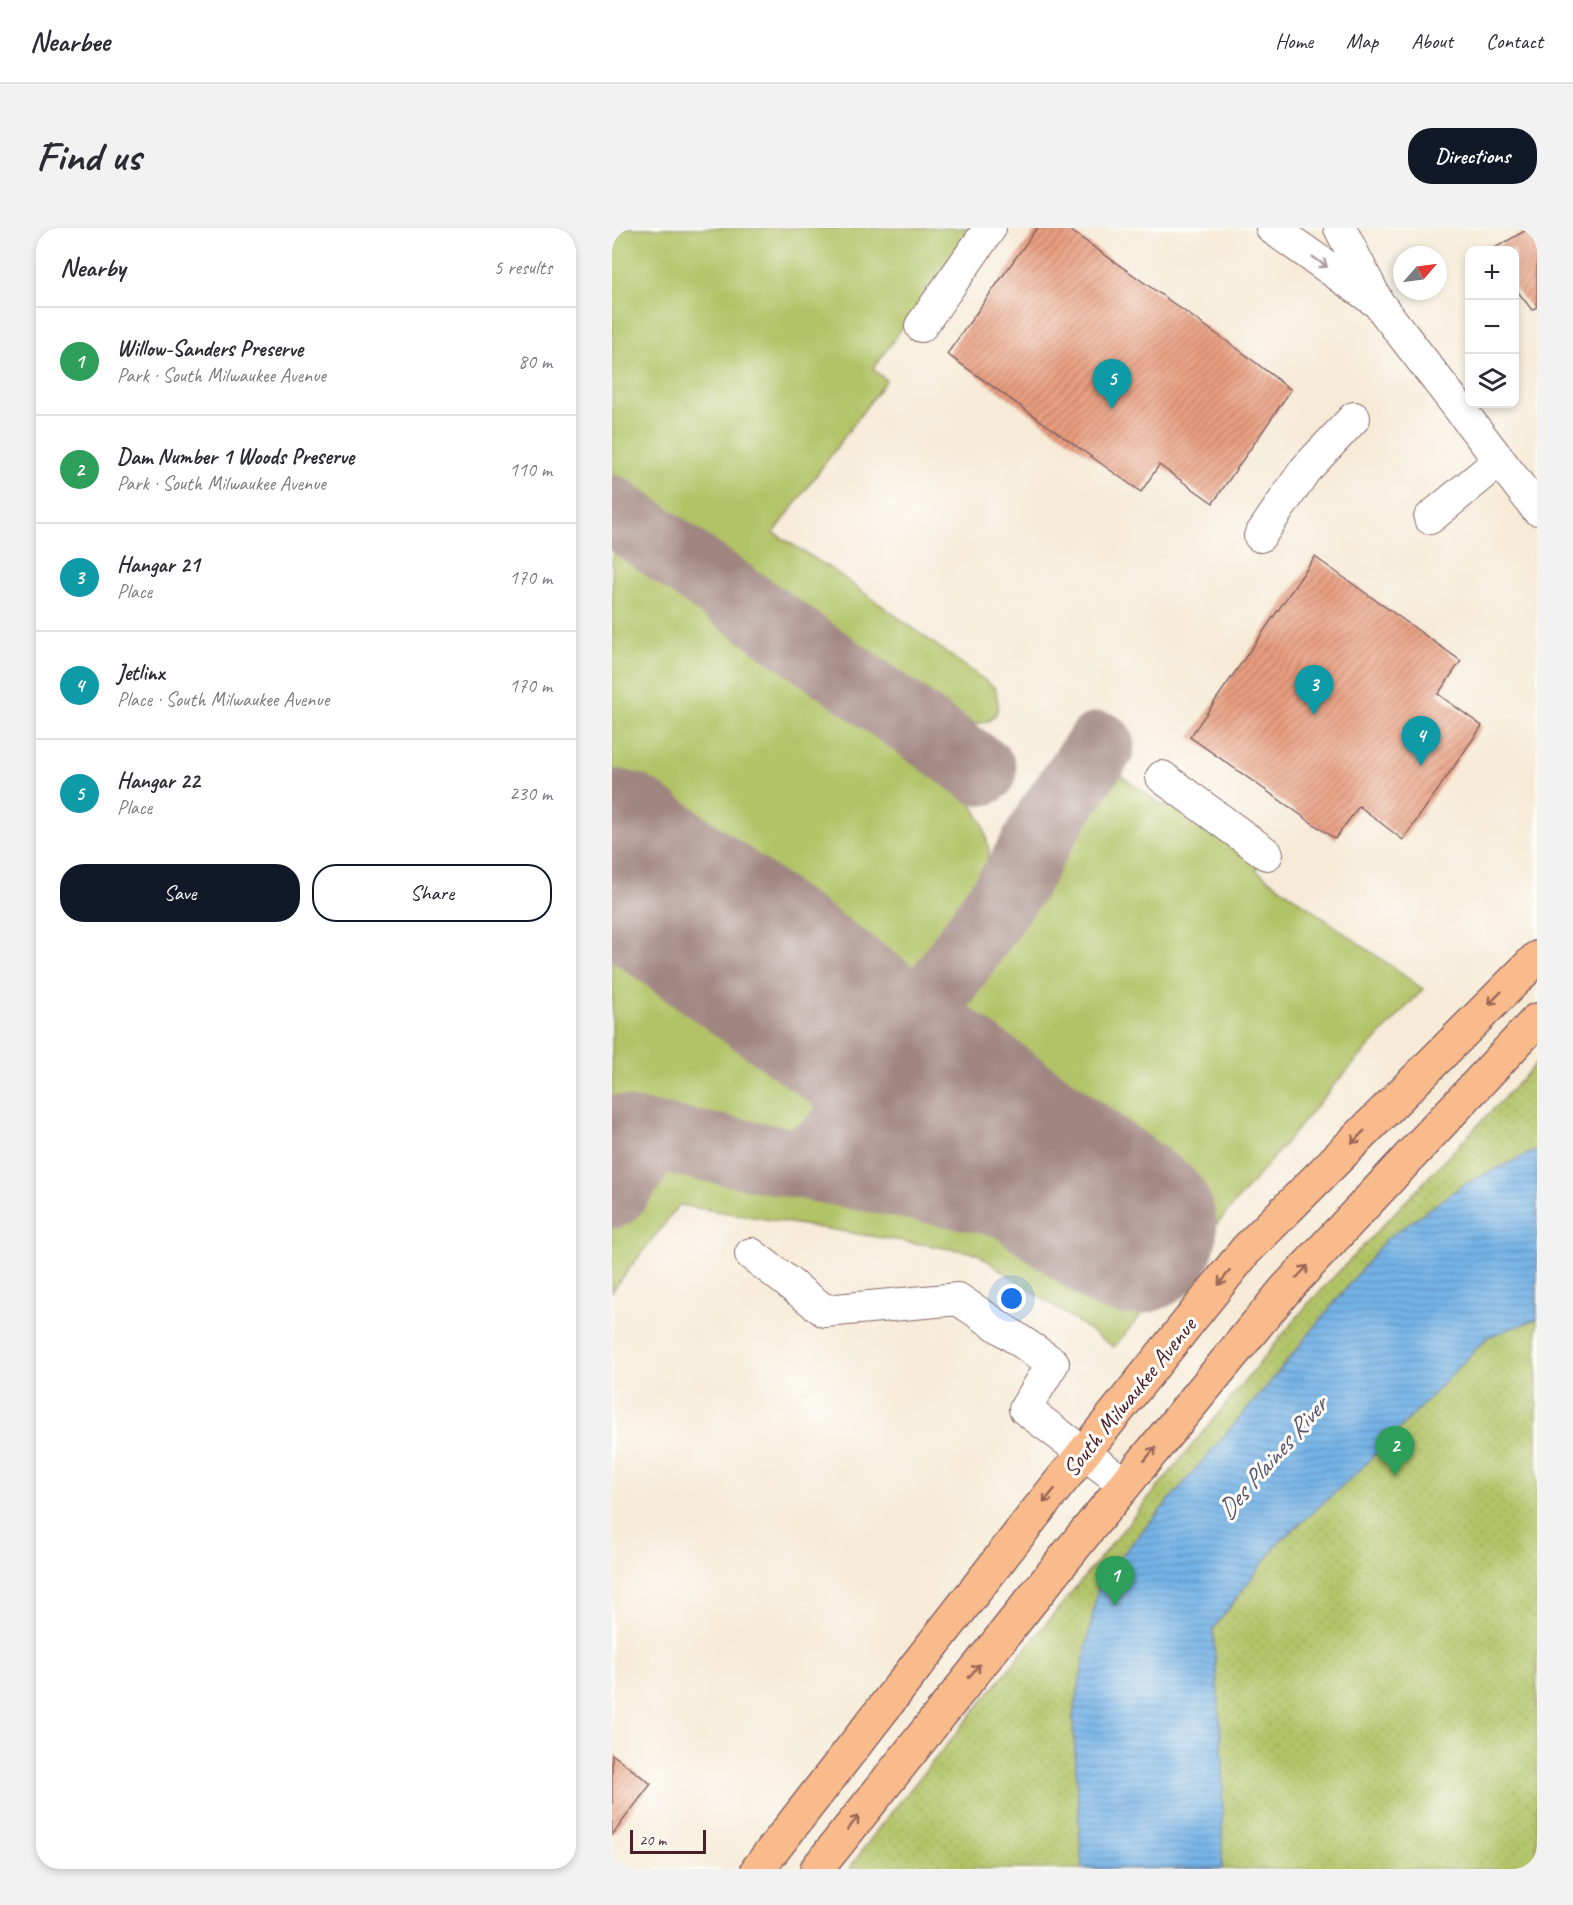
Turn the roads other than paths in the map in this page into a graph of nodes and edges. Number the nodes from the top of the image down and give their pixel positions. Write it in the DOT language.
graph roads {
  1 [pos="990,228"];
  2 [pos="1272,228"];
  3 [pos="1345,230"];
  4 [pos="1377,303"];
  5 [pos="921,326"];
  6 [pos="1354,418"];
  7 [pos="1499,461"];
  8 [pos="1537,509"];
  9 [pos="1430,518"];
  10 [pos="1260,536"];
  11 [pos="1162,777"];
  12 [pos="1267,854"];
  13 [pos="1537,958"];
  14 [pos="1537,1020"];
  15 [pos="751,1254"];
  16 [pos="1084,1452"];
  17 [pos="1125,1484"];
  18 [pos="758,1869"];
  19 [pos="817,1869"];
  1 -- 5 [label="street"];
  2 -- 4 [label="street, one-way"];
  3 -- 4 [label="street"];
  4 -- 7 [label="street"];
  6 -- 10 [label="street"];
  7 -- 8 [label="street"];
  7 -- 9 [label="street"];
  11 -- 12 [label="street"];
  13 -- 16 [label="main road, South Milwaukee Avenue, one-way"];
  17 -- 14 [label="main road, one-way"];
  15 -- 16 [label="street"];
  16 -- 17 [label="street"];
  16 -- 18 [label="main road, South Milwaukee Avenue, one-way"];
  19 -- 17 [label="main road, one-way"];
}
